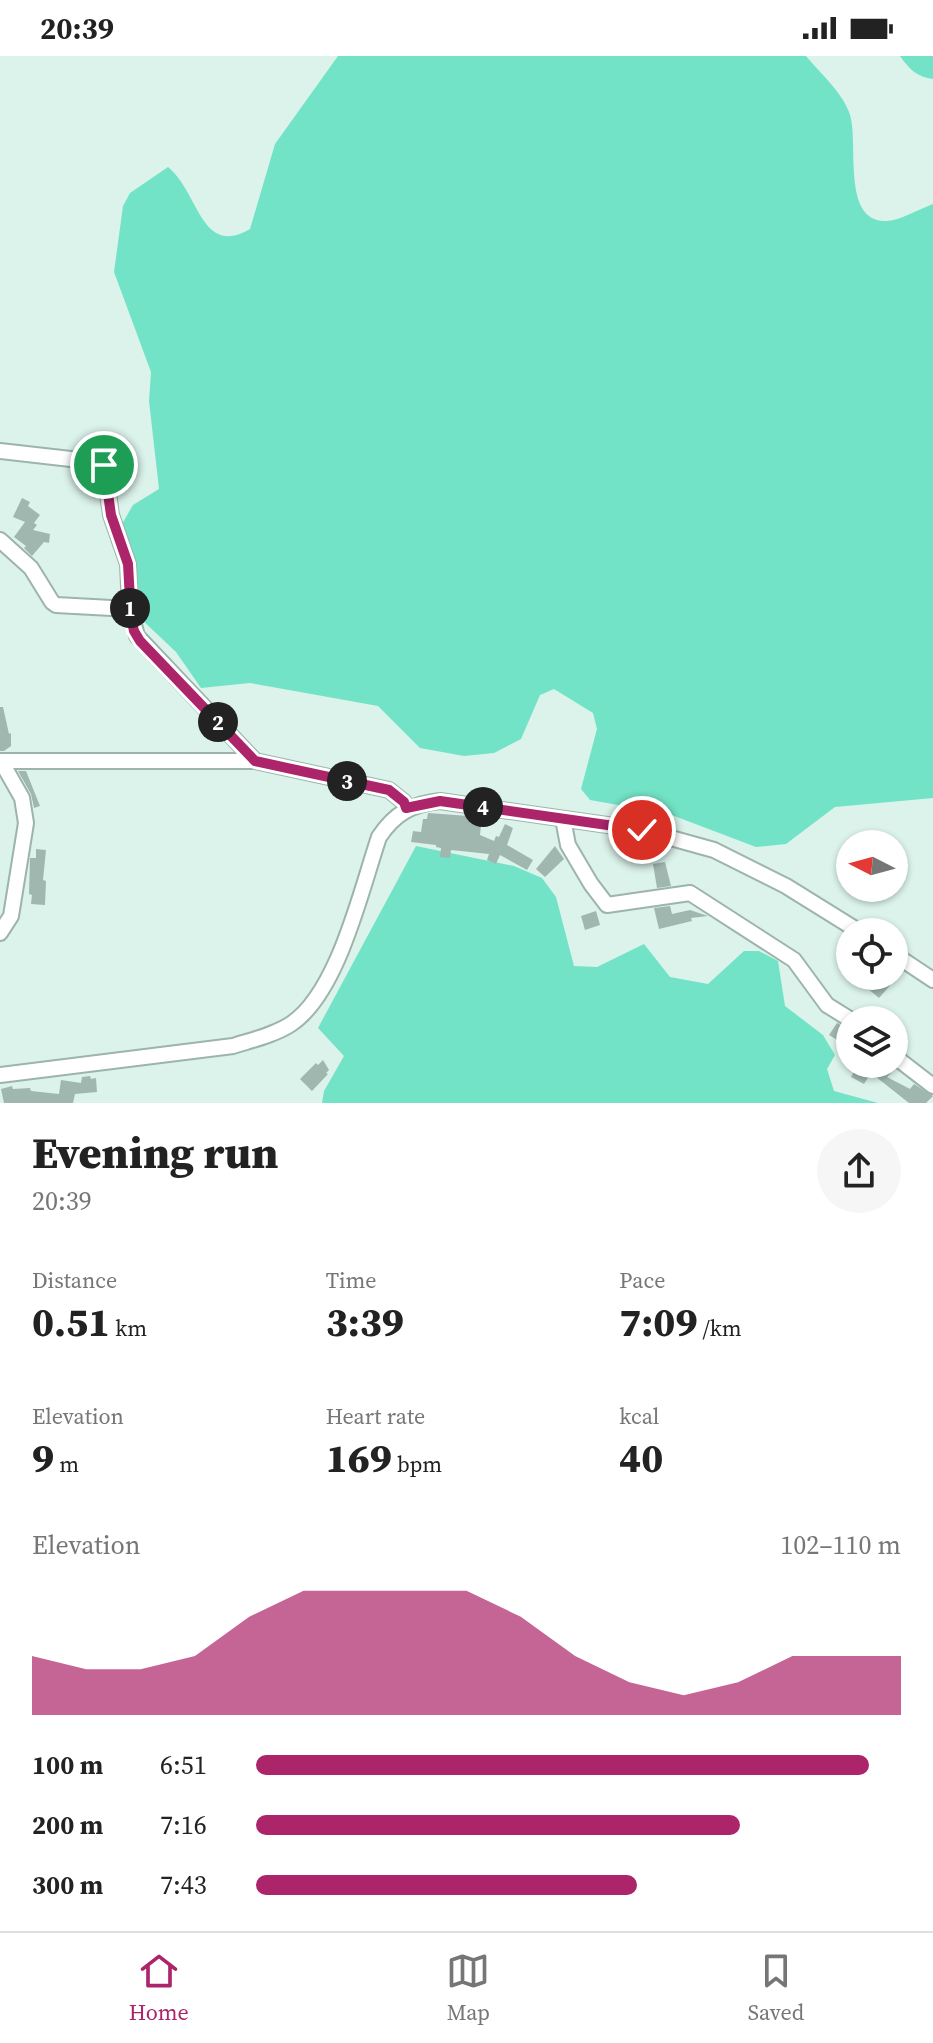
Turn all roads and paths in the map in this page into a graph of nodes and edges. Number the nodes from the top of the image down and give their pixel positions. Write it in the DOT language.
graph roads {
  1 [pos="0,451"];
  2 [pos="0,540"];
  3 [pos="130,609"];
  4 [pos="1,761"];
  5 [pos="255,761"];
  6 [pos="406,808"];
  7 [pos="563,819"];
  8 [pos="837,918"];
  9 [pos="0,933"];
  10 [pos="908,963"];
  11 [pos="933,980"];
  12 [pos="836,1011"];
  13 [pos="908,1067"];
  14 [pos="0,1075"];
  15 [pos="933,1086"];
  1 -- 3 [label="street"];
  2 -- 3 [label="street"];
  3 -- 5 [label="street"];
  4 -- 5 [label="street"];
  4 -- 9 [label="street"];
  5 -- 6 [label="street"];
  6 -- 7 [label="street"];
  6 -- 14 [label="street"];
  7 -- 8 [label="street"];
  7 -- 12 [label="street"];
  10 -- 11 [label="street"];
  13 -- 15 [label="street"];
}
